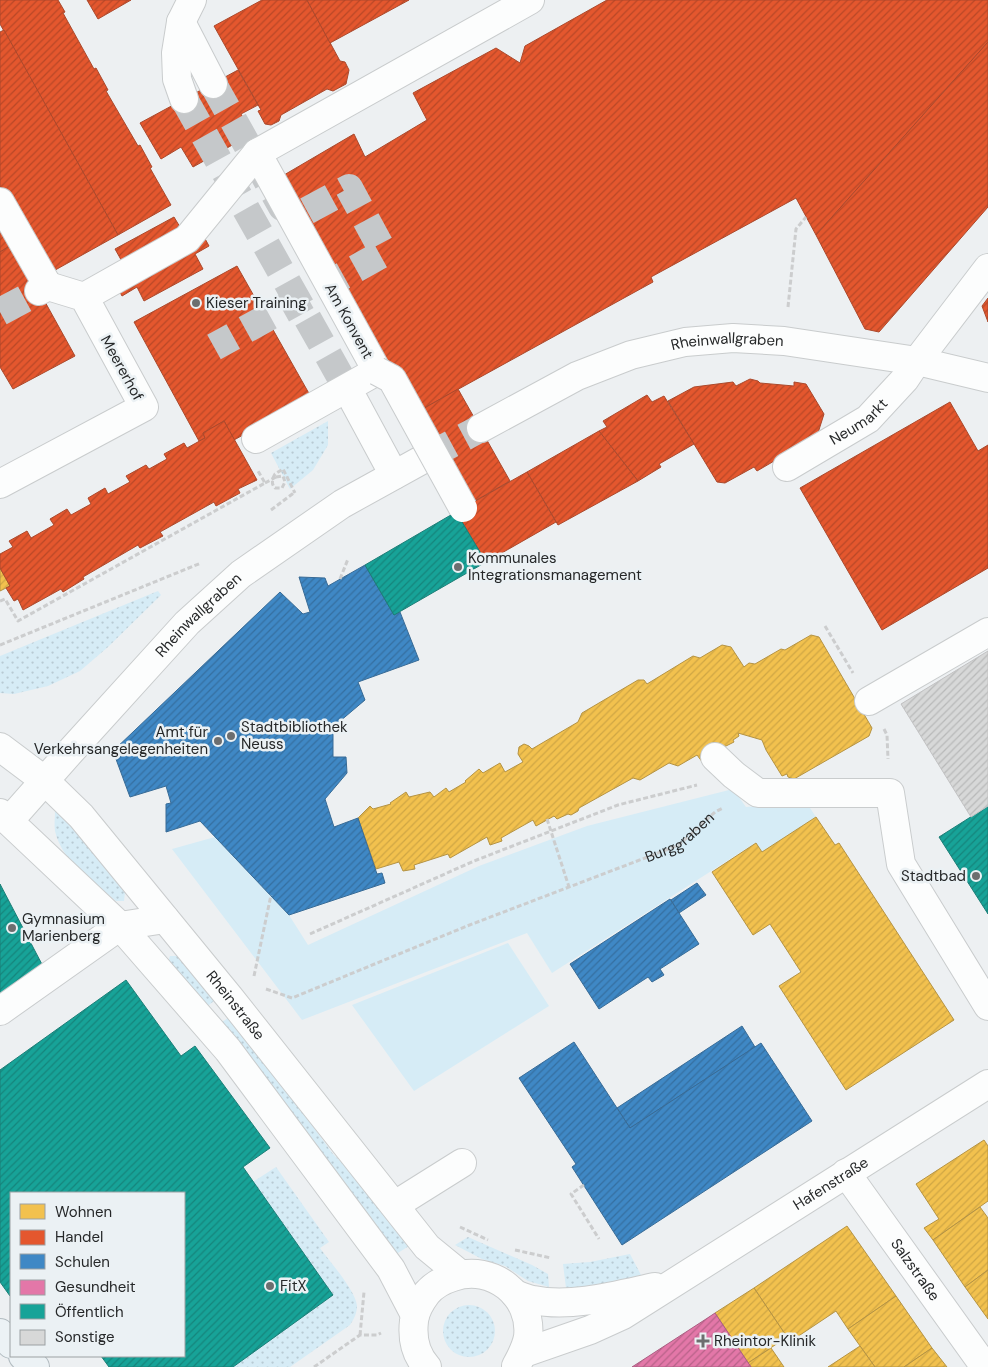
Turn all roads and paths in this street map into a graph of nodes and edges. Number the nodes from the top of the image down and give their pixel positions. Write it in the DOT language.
graph roads {
  1 [pos="530,0"];
  2 [pos="186,11"];
  3 [pos="213,84"];
  4 [pos="184,99"];
  5 [pos="257,153"];
  6 [pos="0,202"];
  7 [pos="806,217"];
  8 [pos="988,268"];
  9 [pos="84,297"];
  10 [pos="784,341"];
  11 [pos="917,362"];
  12 [pos="377,371"];
  13 [pos="988,378"];
  14 [pos="354,401"];
  15 [pos="481,428"];
  16 [pos="256,439"];
  17 [pos="427,457"];
  18 [pos="787,467"];
  19 [pos="394,475"];
  20 [pos="265,483"];
  21 [pos="0,484"];
  22 [pos="463,508"];
  23 [pos="265,514"];
  24 [pos="206,559"];
  25 [pos="348,559"];
  26 [pos="340,579"];
  27 [pos="0,601"];
  28 [pos="988,632"];
  29 [pos="0,645"];
  30 [pos="869,701"];
  31 [pos="0,748"];
  32 [pos="724,766"];
  33 [pos="44,780"];
  34 [pos="758,793"];
  35 [pos="4,817"];
  36 [pos="547,819"];
  37 [pos="569,886"];
  38 [pos="165,919"];
  39 [pos="120,926"];
  40 [pos="310,934"];
  41 [pos="260,987"];
  42 [pos="988,1006"];
  43 [pos="0,1010"];
  44 [pos="988,1084"];
  45 [pos="462,1162"];
  46 [pos="846,1173"];
  47 [pos="584,1185"];
  48 [pos="395,1205"];
  49 [pos="600,1239"];
  50 [pos="460,1274"];
  51 [pos="674,1283"];
  52 [pos="365,1286"];
  53 [pos="514,1294"];
  54 [pos="415,1315"];
  55 [pos="0,1333"];
  56 [pos="10,1343"];
  57 [pos="24,1357"];
  58 [pos="519,1360"];
  59 [pos="422,1365"];
  60 [pos="35,1367"];
  61 [pos="314,1367"];
  62 [pos="985,1367"];
  1 -- 5 [label="street"];
  2 -- 3 [label="street"];
  2 -- 4 [label="street"];
  5 -- 9 [label="street"];
  5 -- 12 [label="street, Am Konvent"];
  6 -- 9 [label="street"];
  7 -- 10 [label="path"];
  8 -- 11 [label="street, Neumarkt"];
  9 -- 21 [label="street, Meererhof"];
  10 -- 11 [label="street, Rheinwallgraben"];
  10 -- 15 [label="street, Rheinwallgraben"];
  11 -- 13 [label="street, Rheinwallgraben"];
  11 -- 18 [label="street, Neumarkt"];
  12 -- 16 [label="street"];
  12 -- 22 [label="street, Am Konvent, bridge"];
  14 -- 19 [label="street"];
  16 -- 20 [label="path"];
  17 -- 19 [label="street, Rheinwallgraben"];
  19 -- 33 [label="street, Rheinwallgraben"];
  20 -- 23 [label="path, bridge"];
  20 -- 27 [label="path"];
  24 -- 29 [label="path"];
  25 -- 26 [label="path"];
  28 -- 30 [label="street"];
  31 -- 33 [label="street, Rheinstraße"];
  32 -- 34 [label="street"];
  32 -- 40 [label="path"];
  33 -- 35 [label="street, Rheinwallgraben"];
  33 -- 38 [label="street, Rheinstraße"];
  34 -- 37 [label="path, Burggraben"];
  34 -- 42 [label="street"];
  35 -- 39 [label="street"];
  36 -- 37 [label="path, bridge"];
  37 -- 41 [label="path, Burggraben"];
  38 -- 39 [label="street"];
  38 -- 48 [label="street, Rheinstraße"];
  39 -- 43 [label="street"];
  39 -- 54 [label="street"];
  44 -- 46 [label="street, Hafenstraße"];
  45 -- 48 [label="street"];
  46 -- 51 [label="street, Hafenstraße"];
  46 -- 62 [label="street, Salzstraße"];
  47 -- 49 [label="path"];
  48 -- 50 [label="street, Rheinstraße"];
  50 -- 53 [label="street, Hafenstraße"];
  50 -- 54 [label="street, Hafenstraße"];
  51 -- 53 [label="street, Hafenstraße"];
  51 -- 58 [label="street, Hafenstraße"];
  52 -- 61 [label="path"];
  53 -- 58 [label="street, Hafenstraße"];
  54 -- 59 [label="street, Hafenstraße"];
  55 -- 56 [label="main road"];
  57 -- 60 [label="main road"];
}
